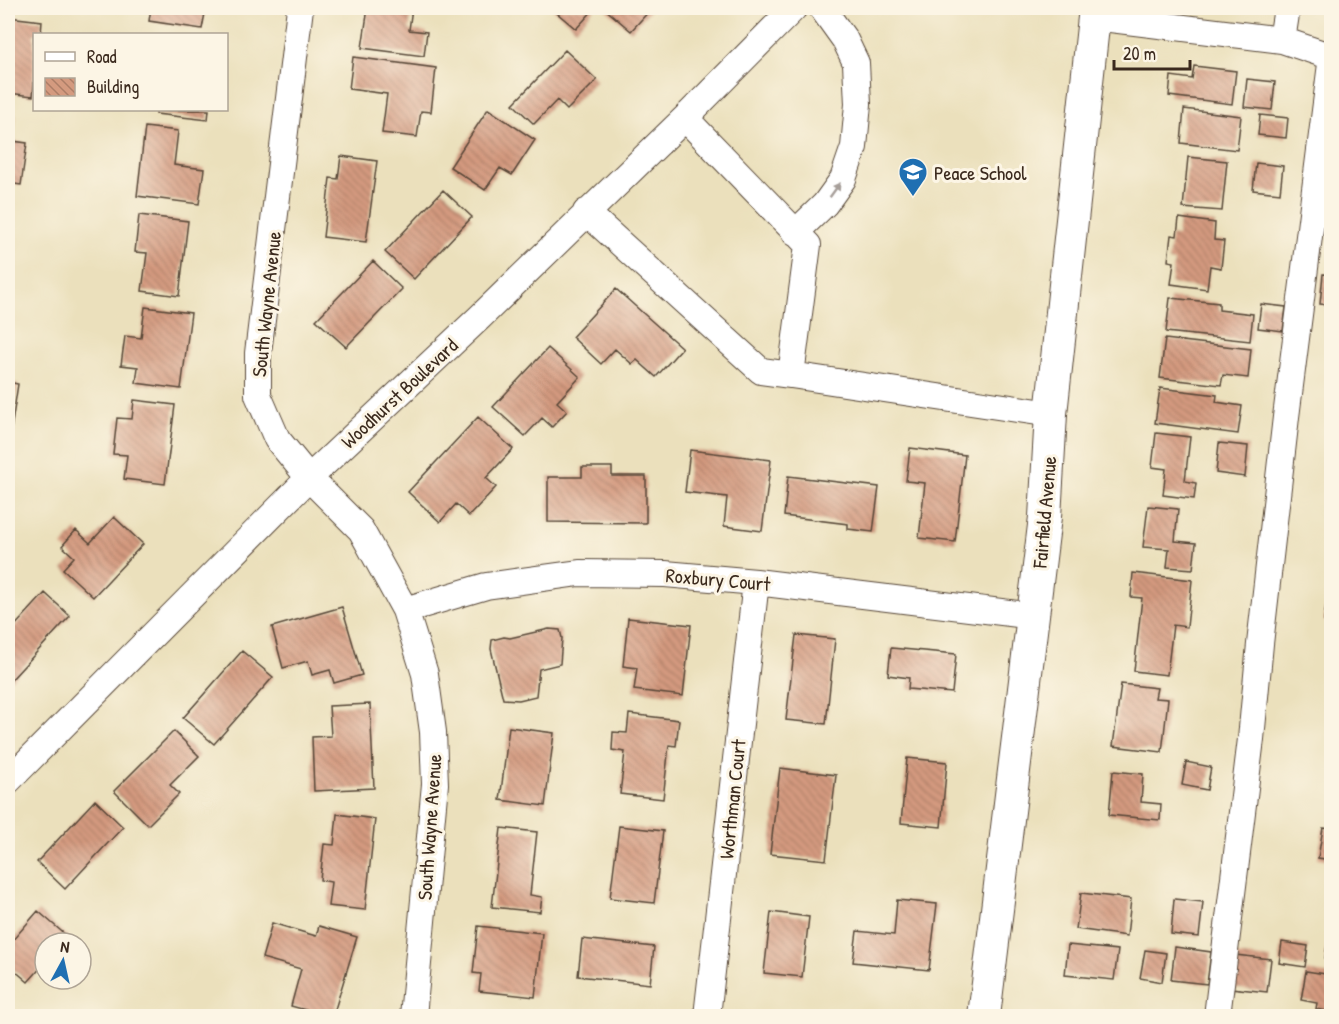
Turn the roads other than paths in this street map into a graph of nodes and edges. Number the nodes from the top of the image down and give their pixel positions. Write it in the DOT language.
graph roads {
  1 [pos="300,8"];
  2 [pos="794,8"];
  3 [pos="822,8"];
  4 [pos="1287,8"];
  5 [pos="1094,12"];
  6 [pos="1282,40"];
  7 [pos="1331,56"];
  8 [pos="685,118"];
  9 [pos="586,212"];
  10 [pos="795,232"];
  11 [pos="791,375"];
  12 [pos="1051,414"];
  13 [pos="309,478"];
  14 [pos="756,582"];
  15 [pos="405,610"];
  16 [pos="1034,616"];
  17 [pos="8,781"];
  18 [pos="413,1017"];
  19 [pos="707,1017"];
  20 [pos="984,1017"];
  21 [pos="1217,1017"];
  1 -- 13 [label="street, South Wayne Avenue"];
  2 -- 8 [label="street, Woodhurst Boulevard"];
  10 -- 3 [label="street, one-way"];
  4 -- 6 [label="street"];
  5 -- 6 [label="street"];
  5 -- 12 [label="main road, Fairfield Avenue"];
  6 -- 7 [label="street"];
  7 -- 21 [label="street"];
  8 -- 9 [label="street, Woodhurst Boulevard"];
  8 -- 10 [label="street"];
  9 -- 11 [label="street"];
  9 -- 13 [label="street, Woodhurst Boulevard"];
  10 -- 11 [label="street"];
  11 -- 12 [label="street"];
  12 -- 16 [label="main road, Fairfield Avenue"];
  13 -- 15 [label="street, South Wayne Avenue"];
  13 -- 17 [label="street, Woodhurst Boulevard"];
  14 -- 15 [label="street, Roxbury Court"];
  14 -- 16 [label="street, Roxbury Court"];
  14 -- 19 [label="street, Worthman Court"];
  15 -- 18 [label="street, South Wayne Avenue"];
  16 -- 20 [label="main road, Fairfield Avenue"];
}
